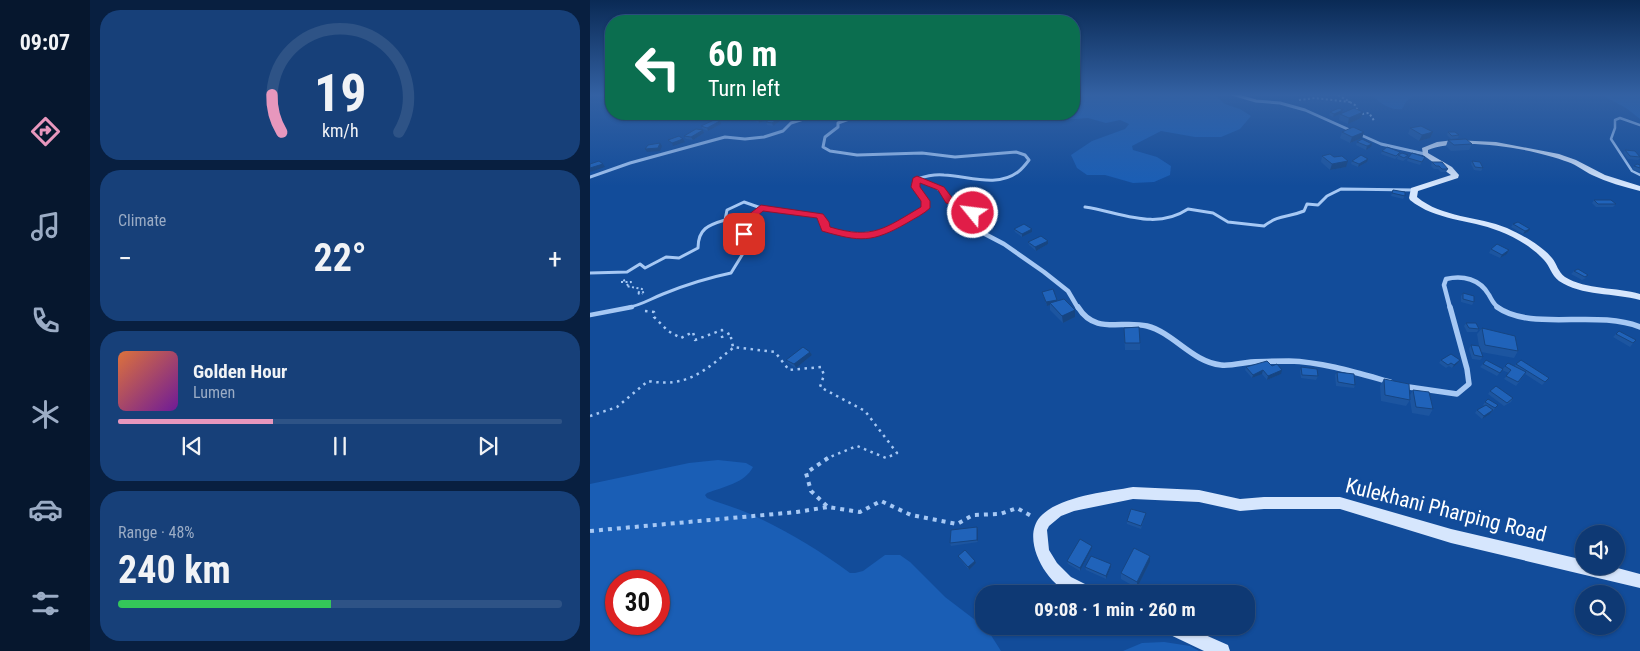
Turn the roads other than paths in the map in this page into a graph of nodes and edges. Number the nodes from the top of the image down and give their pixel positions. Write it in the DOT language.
graph roads {
  1 [pos="791,124"];
  2 [pos="838,124"];
  3 [pos="1337,124"];
  4 [pos="1615,124"];
  5 [pos="1425,154"];
  6 [pos="1640,175"];
  7 [pos="590,177"];
  8 [pos="917,178"];
  9 [pos="1640,189"];
  10 [pos="1414,190"];
  11 [pos="1085,207"];
  12 [pos="761,208"];
  13 [pos="590,273"];
  14 [pos="1640,297"];
  15 [pos="590,315"];
  16 [pos="1640,327"];
  17 [pos="1640,581"];
  18 [pos="1072,585"];
  19 [pos="1187,635"];
  20 [pos="1222,651"];
  1 -- 7 [label="street"];
  2 -- 8 [label="street"];
  3 -- 5 [label="street"];
  4 -- 6 [label="lane"];
  5 -- 9 [label="main road"];
  5 -- 10 [label="main road"];
  8 -- 12 [label="lane"];
  8 -- 16 [label="street"];
  10 -- 11 [label="lane"];
  10 -- 14 [label="main road"];
  12 -- 13 [label="lane"];
  12 -- 15 [label="lane"];
  17 -- 18 [label="main road, Kulekhani Pharping Road"];
  19 -- 20 [label="main road"];
}
